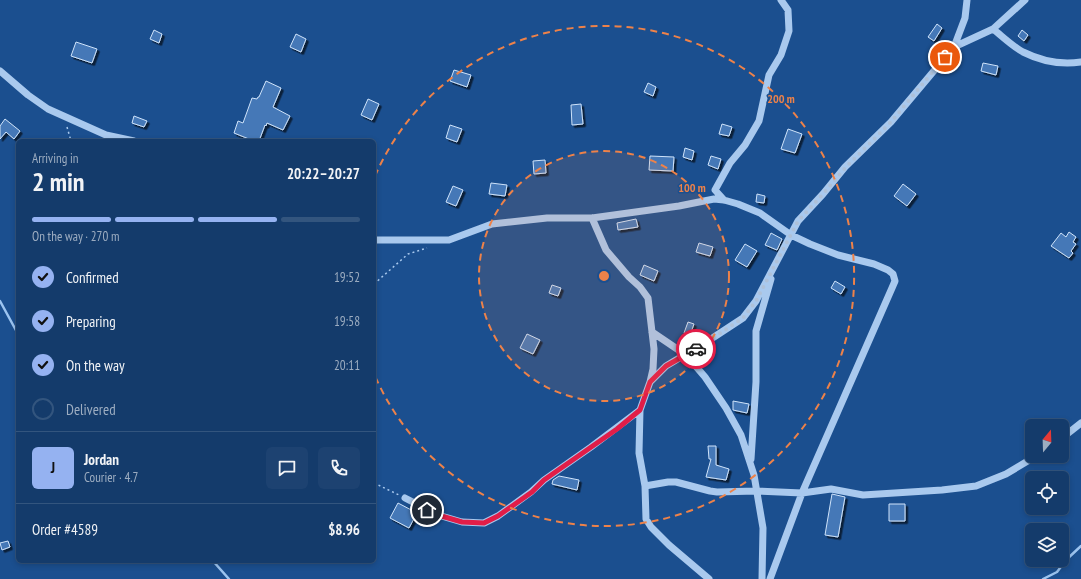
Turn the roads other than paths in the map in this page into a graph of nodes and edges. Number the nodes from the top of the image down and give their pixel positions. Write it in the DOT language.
graph roads {
  1 [pos="781,0"];
  2 [pos="967,0"];
  3 [pos="1025,0"];
  4 [pos="993,29"];
  5 [pos="954,47"];
  6 [pos="1081,62"];
  7 [pos="0,71"];
  8 [pos="125,139"];
  9 [pos="724,200"];
  10 [pos="592,218"];
  11 [pos="791,235"];
  12 [pos="376,240"];
  13 [pos="775,266"];
  14 [pos="652,332"];
  15 [pos="686,355"];
  16 [pos="650,382"];
  17 [pos="640,410"];
  18 [pos="1081,423"];
  19 [pos="1069,432"];
  20 [pos="750,462"];
  21 [pos="1025,463"];
  22 [pos="645,486"];
  23 [pos="756,491"];
  24 [pos="802,493"];
  25 [pos="405,498"];
  26 [pos="709,579"];
  27 [pos="762,579"];
  28 [pos="770,579"];
  1 -- 9 [label="street"];
  2 -- 5 [label="street"];
  3 -- 4 [label="street"];
  4 -- 5 [label="street"];
  4 -- 6 [label="street"];
  5 -- 11 [label="street"];
  7 -- 8 [label="street"];
  9 -- 10 [label="street"];
  9 -- 11 [label="street"];
  10 -- 12 [label="street"];
  10 -- 14 [label="street"];
  11 -- 13 [label="street"];
  11 -- 24 [label="street"];
  13 -- 15 [label="street"];
  13 -- 20 [label="street"];
  14 -- 15 [label="street"];
  14 -- 16 [label="street"];
  15 -- 16 [label="street"];
  15 -- 20 [label="street"];
  16 -- 17 [label="street"];
  17 -- 22 [label="street"];
  17 -- 25 [label="street"];
  18 -- 19 [label="street"];
  20 -- 23 [label="street"];
  21 -- 24 [label="street"];
  22 -- 23 [label="street"];
  22 -- 26 [label="street"];
  23 -- 24 [label="street"];
  23 -- 27 [label="street"];
  24 -- 28 [label="street"];
}
